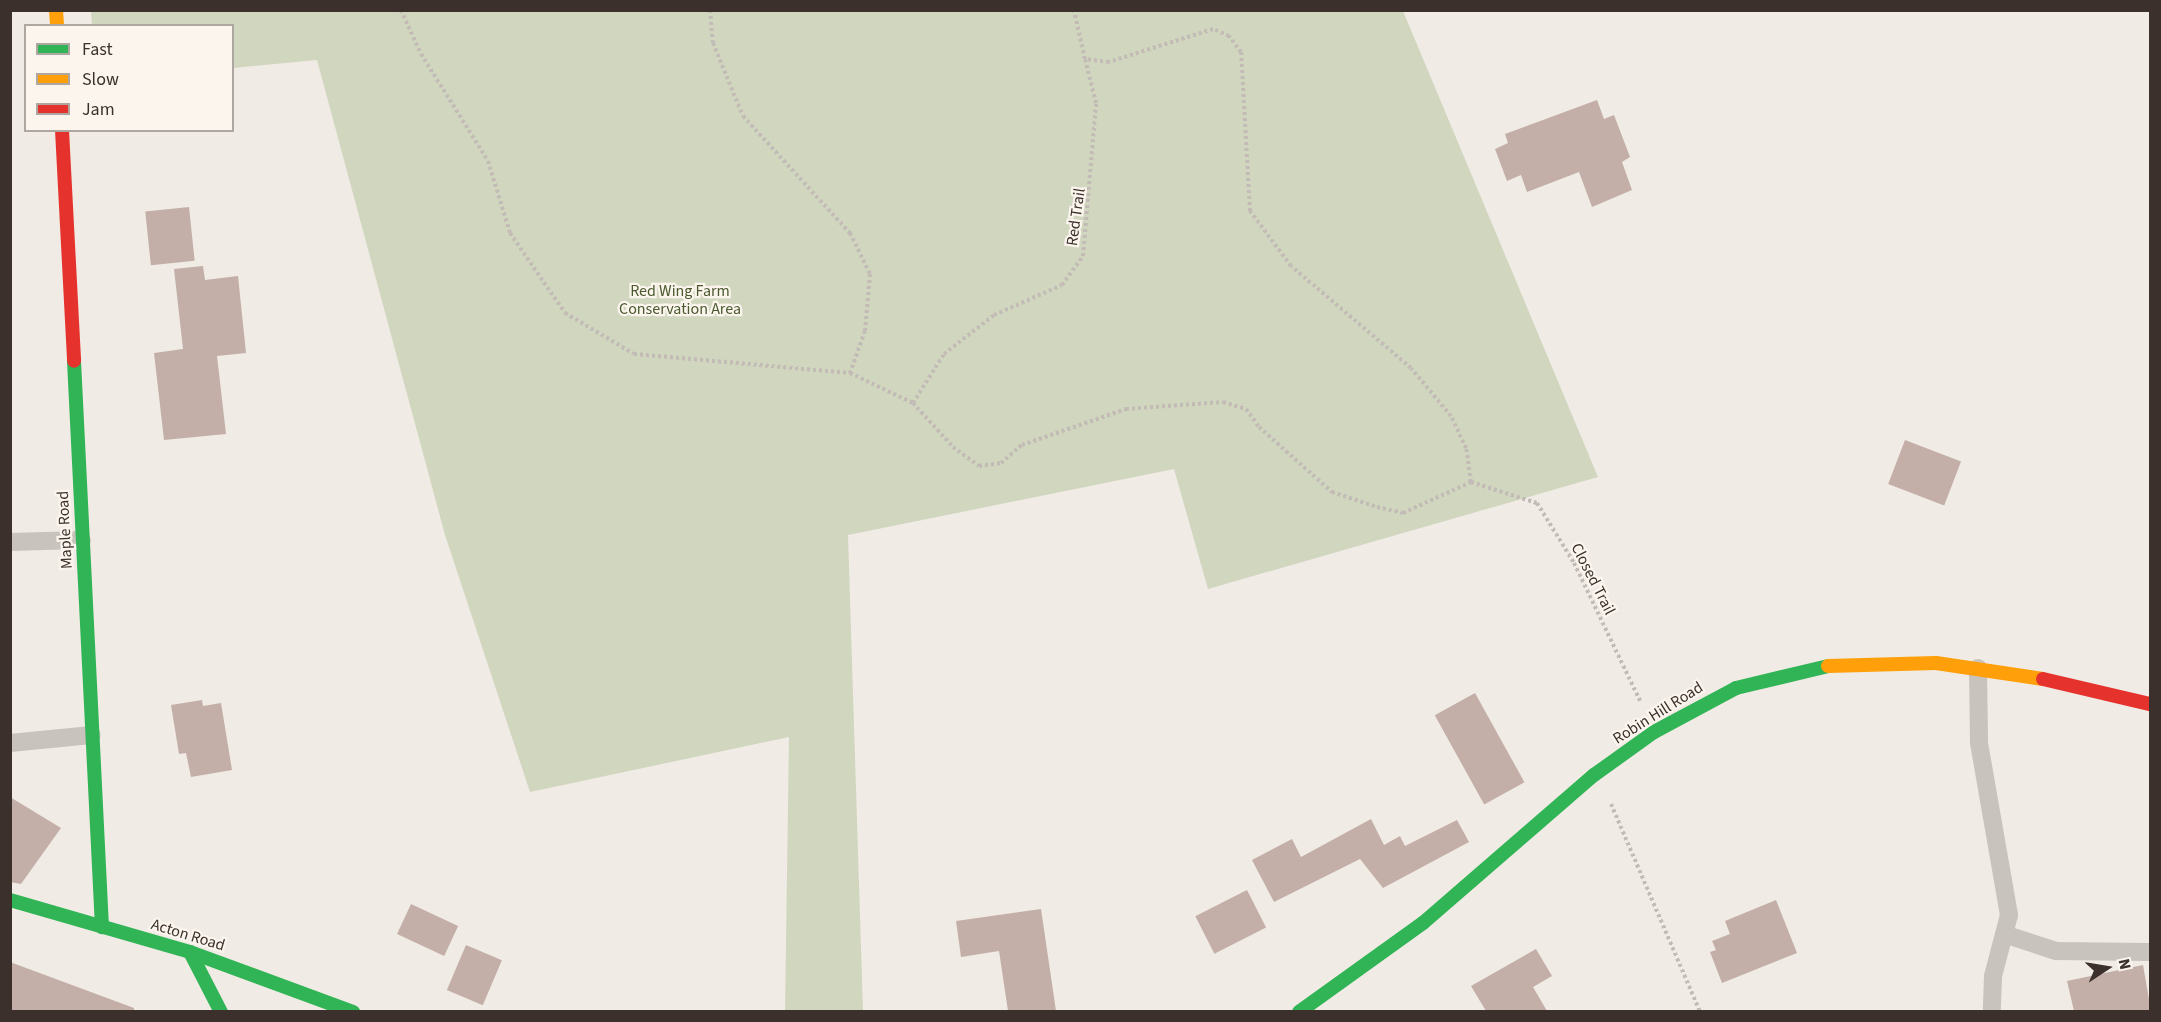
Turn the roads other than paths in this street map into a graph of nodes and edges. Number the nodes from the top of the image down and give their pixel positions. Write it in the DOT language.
graph roads {
  1 [pos="62,132"];
  2 [pos="82,540"];
  3 [pos="10,542"];
  4 [pos="1978,668"];
  5 [pos="2151,704"];
  6 [pos="92,735"];
  7 [pos="10,743"];
  8 [pos="10,900"];
  9 [pos="102,927"];
  10 [pos="2007,935"];
  11 [pos="190,952"];
  12 [pos="2151,952"];
  13 [pos="221,1011"];
  14 [pos="353,1011"];
  15 [pos="1299,1011"];
  16 [pos="1992,1011"];
  1 -- 2 [label="main road, Maple Road"];
  2 -- 3 [label="lane"];
  2 -- 6 [label="main road, Maple Road"];
  4 -- 5 [label="main road, Robin Hill Road"];
  4 -- 10 [label="lane"];
  4 -- 15 [label="main road, Robin Hill Road"];
  6 -- 7 [label="lane"];
  6 -- 9 [label="main road, Maple Road"];
  8 -- 9 [label="main road, Acton Road"];
  9 -- 11 [label="main road, Acton Road"];
  10 -- 12 [label="lane"];
  10 -- 16 [label="lane"];
  11 -- 13 [label="main road"];
  11 -- 14 [label="main road, Acton Road"];
}
